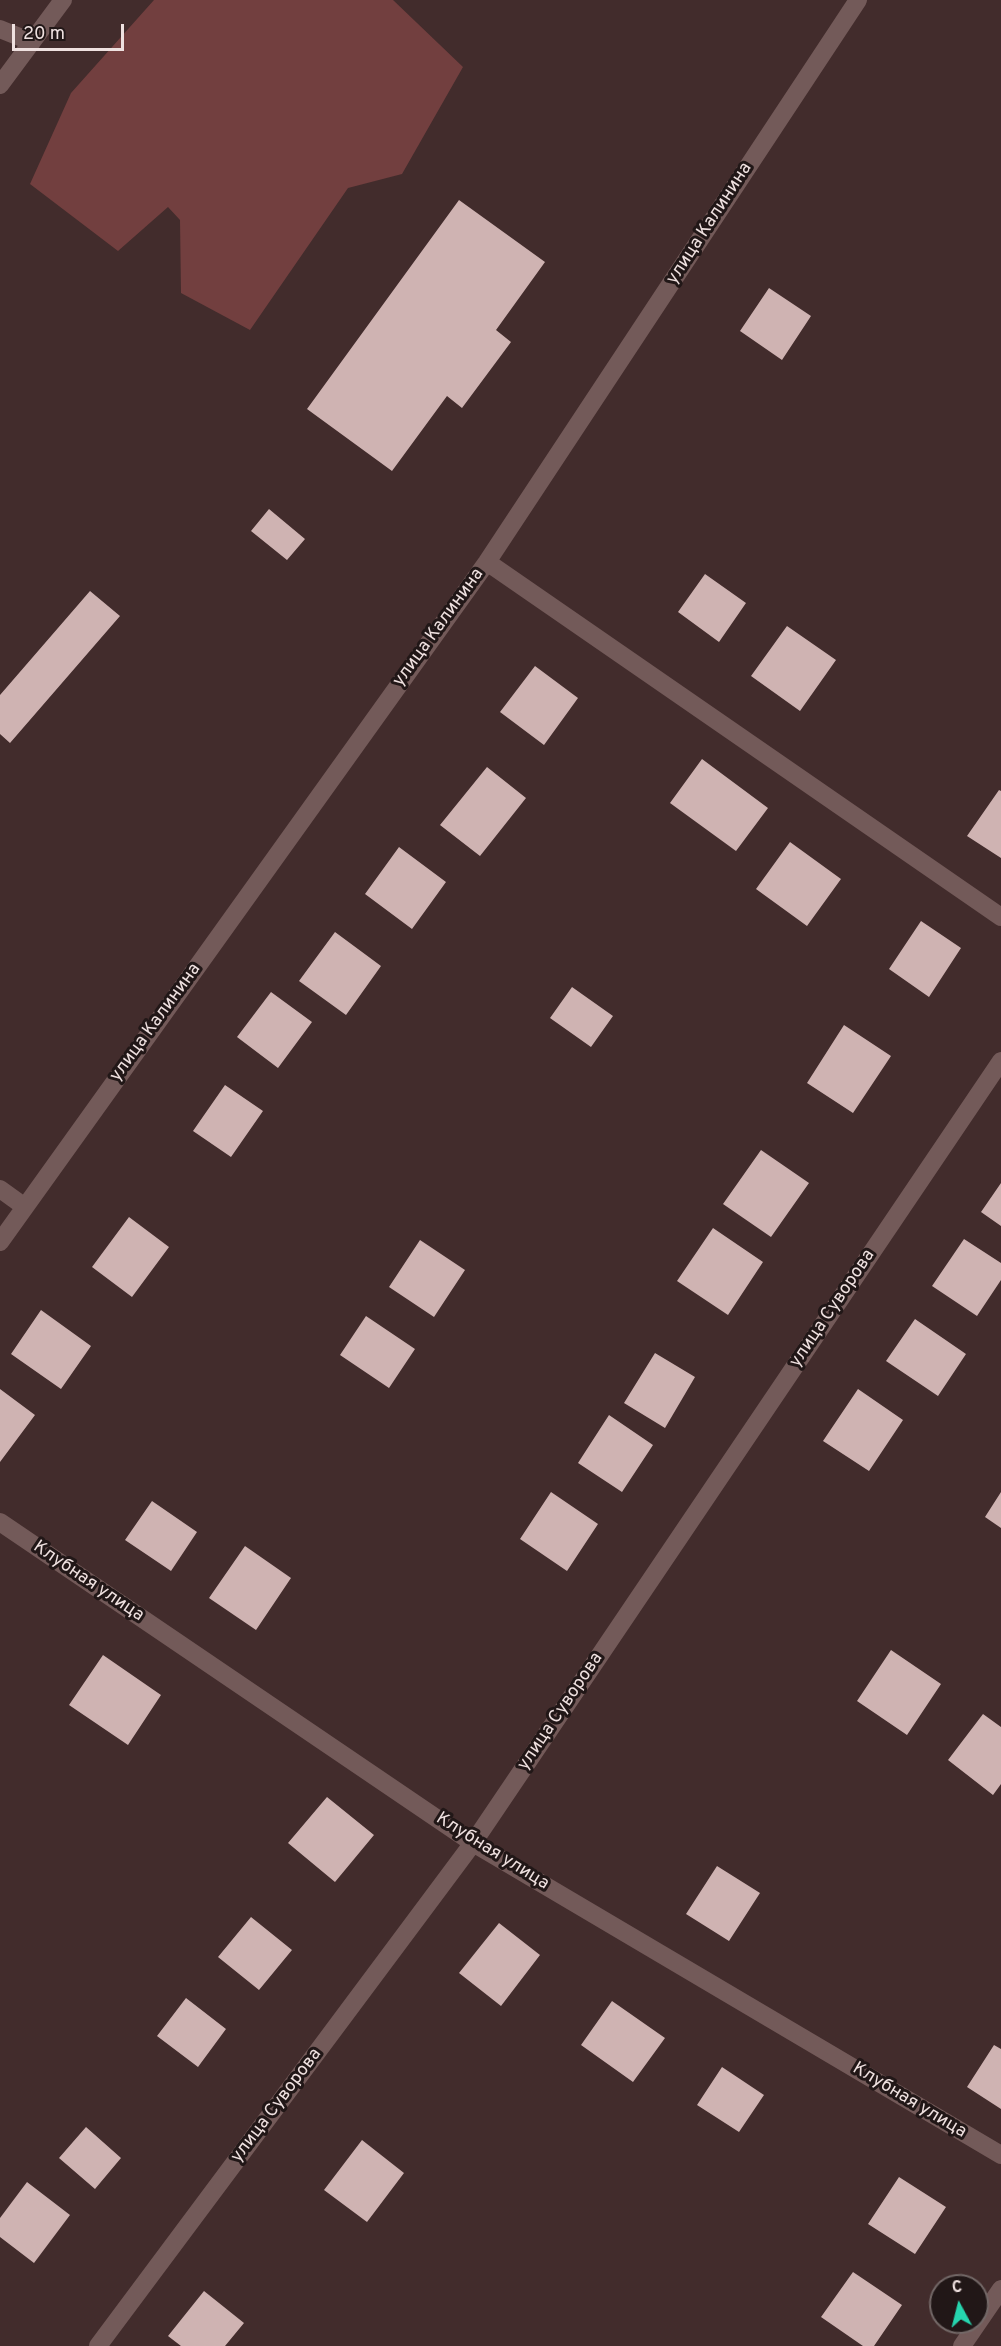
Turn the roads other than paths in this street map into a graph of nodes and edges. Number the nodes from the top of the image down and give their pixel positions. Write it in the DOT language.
graph roads {
  1 [pos="63,0"];
  2 [pos="858,0"];
  3 [pos="0,29"];
  4 [pos="32,42"];
  5 [pos="0,85"];
  6 [pos="487,562"];
  7 [pos="1001,917"];
  8 [pos="1001,1061"];
  9 [pos="0,1190"];
  10 [pos="25,1207"];
  11 [pos="0,1242"];
  12 [pos="0,1522"];
  13 [pos="473,1843"];
  14 [pos="1001,2155"];
  15 [pos="1001,2289"];
  16 [pos="98,2346"];
  17 [pos="962,2346"];
  1 -- 4 [label="street"];
  2 -- 6 [label="street, улица Калинина"];
  3 -- 4 [label="street"];
  4 -- 5 [label="street"];
  6 -- 7 [label="street"];
  6 -- 10 [label="street, улица Калинина"];
  8 -- 13 [label="street, улица Суворова"];
  9 -- 10 [label="street"];
  10 -- 11 [label="street, улица Калинина"];
  12 -- 13 [label="street, Клубная улица"];
  13 -- 14 [label="street, Клубная улица"];
  13 -- 16 [label="street, улица Суворова"];
  15 -- 17 [label="street"];
}
